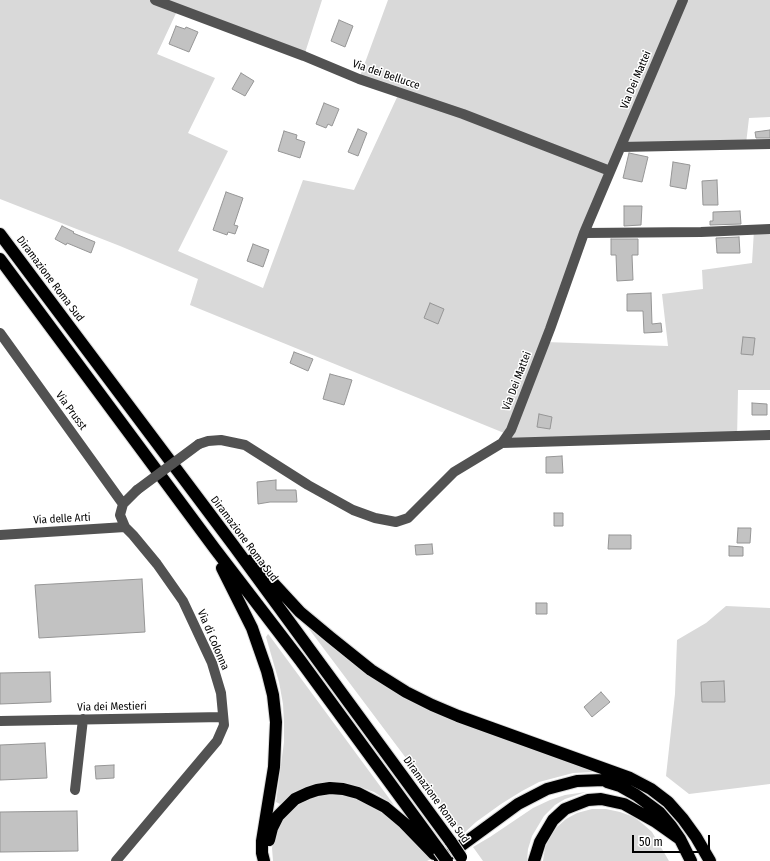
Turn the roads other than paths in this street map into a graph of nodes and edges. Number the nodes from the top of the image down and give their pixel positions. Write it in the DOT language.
graph roads {
  1 [pos="155,0"];
  2 [pos="683,0"];
  3 [pos="770,144"];
  4 [pos="621,147"];
  5 [pos="610,171"];
  6 [pos="770,229"];
  7 [pos="584,233"];
  8 [pos="0,234"];
  9 [pos="0,259"];
  10 [pos="0,333"];
  11 [pos="770,435"];
  12 [pos="502,443"];
  13 [pos="123,504"];
  14 [pos="125,528"];
  15 [pos="0,535"];
  16 [pos="234,546"];
  17 [pos="215,549"];
  18 [pos="223,717"];
  19 [pos="83,719"];
  20 [pos="0,721"];
  21 [pos="630,778"];
  22 [pos="604,780"];
  23 [pos="75,790"];
  24 [pos="680,839"];
  25 [pos="440,857"];
  26 [pos="463,859"];
  27 [pos="116,861"];
  28 [pos="264,861"];
  29 [pos="447,861"];
  30 [pos="534,861"];
  31 [pos="691,861"];
  32 [pos="710,861"];
  1 -- 5 [label="street, Via dei Bellucce"];
  2 -- 4 [label="street, Via Dei Mattei"];
  3 -- 4 [label="street"];
  4 -- 5 [label="street, Via Dei Mattei"];
  5 -- 7 [label="street, Via Dei Mattei"];
  6 -- 7 [label="street"];
  7 -- 12 [label="street, Via Dei Mattei"];
  8 -- 16 [label="highway, Diramazione Roma Sud"];
  9 -- 17 [label="highway"];
  10 -- 13 [label="street, Via Prusst"];
  11 -- 12 [label="street"];
  12 -- 13 [label="street, Via Dei Mattei, bridge"];
  13 -- 14 [label="street"];
  14 -- 15 [label="street, Via delle Arti"];
  14 -- 18 [label="street, Via di Colonna"];
  16 -- 21 [label="highway"];
  16 -- 26 [label="highway, Diramazione Roma Sud, bridge"];
  17 -- 25 [label="highway"];
  17 -- 28 [label="highway"];
  18 -- 19 [label="street, Via dei Mestieri"];
  18 -- 27 [label="street, Via di Colonna"];
  19 -- 20 [label="street, Via dei Mestieri"];
  19 -- 23 [label="street"];
  21 -- 22 [label="highway"];
  21 -- 32 [label="highway"];
  22 -- 24 [label="highway"];
  22 -- 25 [label="highway"];
  24 -- 30 [label="highway"];
  24 -- 31 [label="highway"];
  25 -- 28 [label="highway"];
  25 -- 29 [label="highway, bridge"];
}
